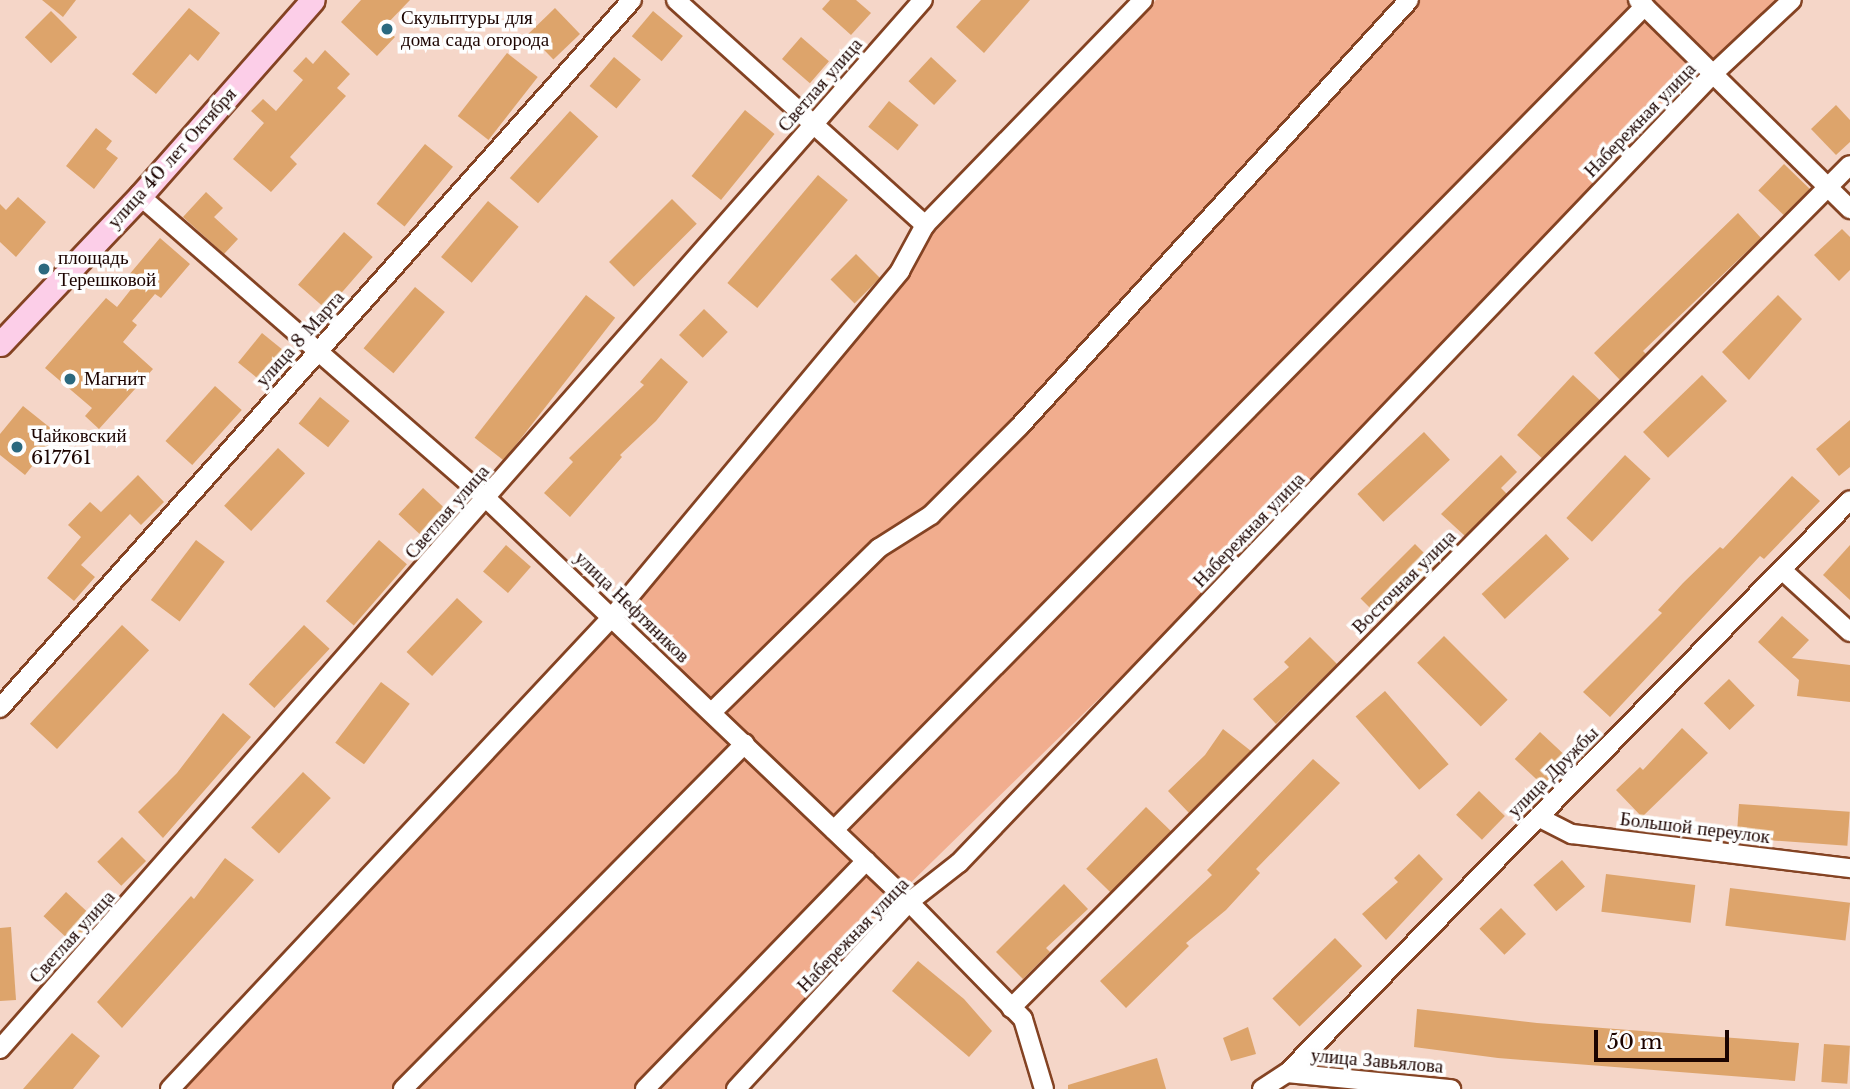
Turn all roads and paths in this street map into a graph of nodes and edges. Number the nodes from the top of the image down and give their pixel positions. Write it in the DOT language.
graph roads {
  1 [pos="313,0"];
  2 [pos="632,0"];
  3 [pos="676,0"];
  4 [pos="923,0"];
  5 [pos="1143,0"];
  6 [pos="1409,0"];
  7 [pos="1792,0"];
  8 [pos="1642,3"];
  9 [pos="1715,72"];
  10 [pos="814,124"];
  11 [pos="1850,165"];
  12 [pos="1828,186"];
  13 [pos="140,196"];
  14 [pos="1850,209"];
  15 [pos="926,225"];
  16 [pos="4,333"];
  17 [pos="317,351"];
  18 [pos="487,499"];
  19 [pos="1850,500"];
  20 [pos="1782,570"];
  21 [pos="613,616"];
  22 [pos="1850,632"];
  23 [pos="0,708"];
  24 [pos="712,712"];
  25 [pos="745,744"];
  26 [pos="1538,817"];
  27 [pos="834,830"];
  28 [pos="866,861"];
  29 [pos="1850,868"];
  30 [pos="909,902"];
  31 [pos="1011,1007"];
  32 [pos="0,1049"];
  33 [pos="1287,1073"];
  34 [pos="170,1089"];
  35 [pos="403,1089"];
  36 [pos="645,1089"];
  37 [pos="737,1089"];
  38 [pos="1044,1089"];
  39 [pos="1262,1089"];
  40 [pos="1451,1089"];
  1 -- 13 [label="main road, улица 40 лет Октября"];
  2 -- 17 [label="street, улица 8 Марта"];
  3 -- 10 [label="street"];
  4 -- 10 [label="street, Светлая улица"];
  5 -- 15 [label="street"];
  6 -- 24 [label="street"];
  7 -- 9 [label="street, Набережная улица"];
  8 -- 9 [label="street"];
  8 -- 27 [label="street"];
  9 -- 12 [label="street"];
  9 -- 30 [label="street, Набережная улица"];
  10 -- 15 [label="street"];
  10 -- 18 [label="street, Светлая улица"];
  11 -- 12 [label="street, Восточная улица"];
  12 -- 14 [label="street"];
  12 -- 31 [label="street, Восточная улица"];
  13 -- 16 [label="main road, улица 40 лет Октября"];
  13 -- 17 [label="street, улица Нефтяников"];
  15 -- 21 [label="street"];
  17 -- 18 [label="street, улица Нефтяников"];
  17 -- 23 [label="street, улица 8 Марта"];
  18 -- 21 [label="street, улица Нефтяников"];
  18 -- 32 [label="street, Светлая улица"];
  19 -- 20 [label="street, улица Дружбы"];
  20 -- 22 [label="street"];
  20 -- 26 [label="street, улица Дружбы"];
  21 -- 24 [label="street, улица Нефтяников"];
  21 -- 34 [label="street"];
  24 -- 25 [label="street, улица Нефтяников"];
  25 -- 27 [label="street, улица Нефтяников"];
  25 -- 35 [label="street"];
  26 -- 29 [label="street, Большой переулок"];
  26 -- 33 [label="street, улица Дружбы"];
  27 -- 28 [label="street, улица Нефтяников"];
  28 -- 30 [label="street, улица Нефтяников"];
  28 -- 36 [label="street"];
  30 -- 31 [label="street, улица Нефтяников"];
  30 -- 37 [label="street, Набережная улица"];
  31 -- 38 [label="street, улица Нефтяников"];
  33 -- 39 [label="street, улица Завьялова"];
  33 -- 40 [label="street, улица Завьялова"];
}
